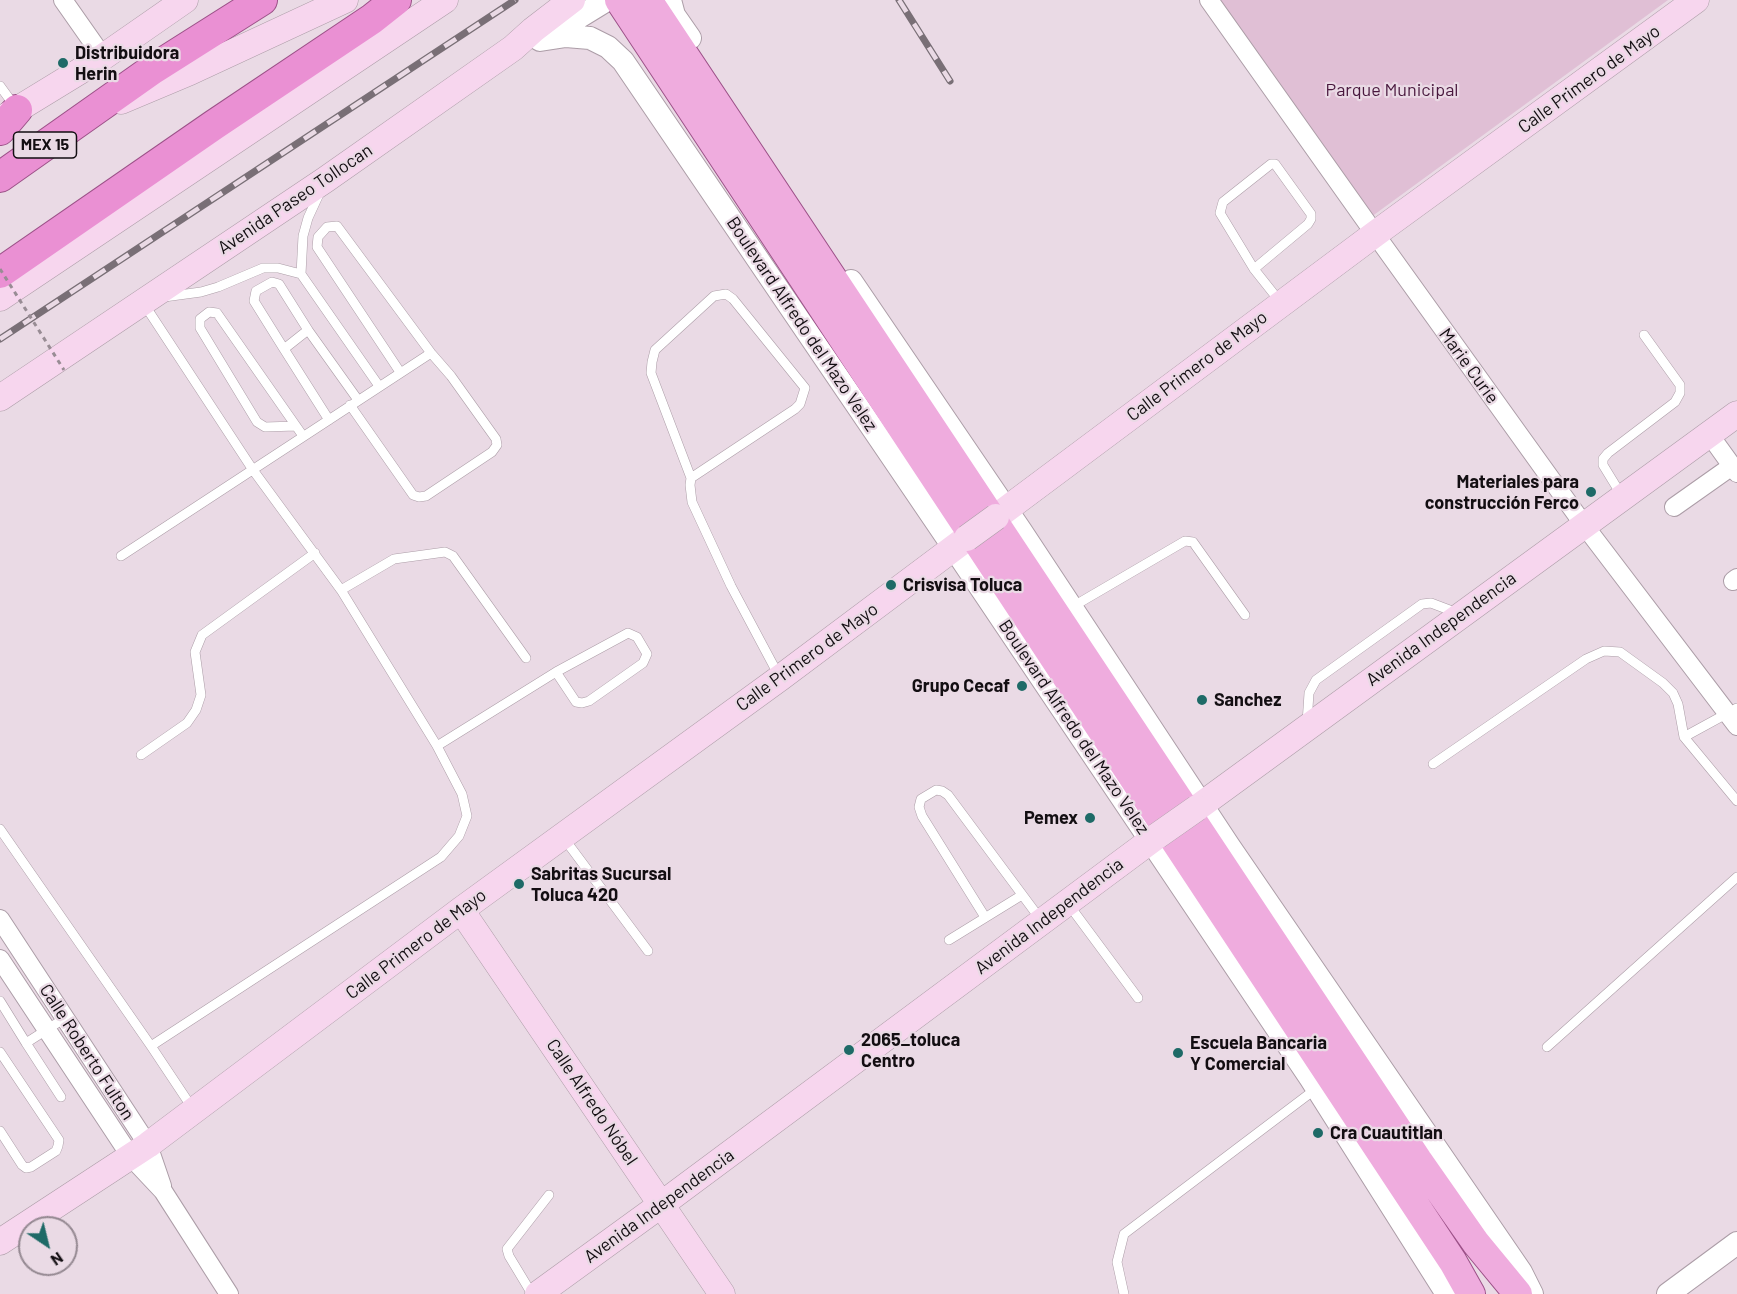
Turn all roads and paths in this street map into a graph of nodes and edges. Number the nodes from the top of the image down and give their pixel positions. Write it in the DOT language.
graph roads {
  1 [pos="63,0"];
  2 [pos="185,0"];
  3 [pos="262,0"];
  4 [pos="345,0"];
  5 [pos="396,0"];
  6 [pos="445,0"];
  7 [pos="648,0"];
  8 [pos="670,0"];
  9 [pos="1209,0"];
  10 [pos="1696,0"];
  11 [pos="598,2"];
  12 [pos="540,40"];
  13 [pos="513,48"];
  14 [pos="103,57"];
  15 [pos="4,112"];
  16 [pos="90,113"];
  17 [pos="0,177"];
  18 [pos="325,180"];
  19 [pos="1374,234"];
  20 [pos="1254,269"];
  21 [pos="0,271"];
  22 [pos="301,274"];
  23 [pos="0,298"];
  24 [pos="145,300"];
  25 [pos="1281,304"];
  26 [pos="308,330"];
  27 [pos="1644,335"];
  28 [pos="284,349"];
  29 [pos="431,353"];
  30 [pos="64,370"];
  31 [pos="400,372"];
  32 [pos="379,386"];
  33 [pos="0,398"];
  34 [pos="354,403"];
  35 [pos="1737,414"];
  36 [pos="329,420"];
  37 [pos="296,426"];
  38 [pos="1709,434"];
  39 [pos="303,436"];
  40 [pos="1734,469"];
  41 [pos="253,470"];
  42 [pos="691,478"];
  43 [pos="1622,496"];
  44 [pos="1674,507"];
  45 [pos="1001,513"];
  46 [pos="1584,525"];
  47 [pos="960,543"];
  48 [pos="315,553"];
  49 [pos="121,556"];
  50 [pos="340,590"];
  51 [pos="1072,607"];
  52 [pos="1245,615"];
  53 [pos="526,658"];
  54 [pos="556,672"];
  55 [pos="780,678"];
  56 [pos="1734,716"];
  57 [pos="1684,737"];
  58 [pos="437,746"];
  59 [pos="141,754"];
  60 [pos="1432,764"];
  61 [pos="1737,801"];
  62 [pos="1200,806"];
  63 [pos="0,829"];
  64 [pos="562,836"];
  65 [pos="1154,839"];
  66 [pos="1737,877"];
  67 [pos="1022,895"];
  68 [pos="1067,903"];
  69 [pos="461,910"];
  70 [pos="985,917"];
  71 [pos="0,920"];
  72 [pos="1042,922"];
  73 [pos="949,940"];
  74 [pos="648,951"];
  75 [pos="0,959"];
  76 [pos="1138,998"];
  77 [pos="0,1000"];
  78 [pos="65,1018"];
  79 [pos="46,1029"];
  80 [pos="26,1043"];
  81 [pos="151,1046"];
  82 [pos="1547,1047"];
  83 [pos="0,1052"];
  84 [pos="1317,1089"];
  85 [pos="61,1097"];
  86 [pos="194,1110"];
  87 [pos="0,1131"];
  88 [pos="140,1151"];
  89 [pos="549,1195"];
  90 [pos="662,1204"];
  91 [pos="0,1242"];
  92 [pos="1737,1243"];
  93 [pos="230,1294"];
  94 [pos="532,1294"];
  95 [pos="538,1294"];
  96 [pos="722,1294"];
  97 [pos="1124,1294"];
  98 [pos="1447,1294"];
  99 [pos="1471,1294"];
  100 [pos="1518,1294"];
  101 [pos="1532,1294"];
  102 [pos="1668,1294"];
  1 -- 14 [label="street"];
  2 -- 14 [label="main road"];
  3 -- 16 [label="highway"];
  4 -- 16 [label="main road, MEX 15"];
  5 -- 21 [label="highway"];
  6 -- 23 [label="main road"];
  7 -- 100 [label="main road"];
  8 -- 45 [label="street"];
  9 -- 19 [label="street, Marie Curie"];
  10 -- 19 [label="main road, Calle Primero de Mayo"];
  11 -- 12 [label="street, Avenida Paseo Tollocan"];
  11 -- 13 [label="main road"];
  11 -- 99 [label="main road, Boulevard Alfredo del Mazo Velez"];
  12 -- 13 [label="street, Avenida Paseo Tollocan"];
  12 -- 47 [label="street, Boulevard Alfredo del Mazo Velez"];
  13 -- 18 [label="main road, Avenida Paseo Tollocan"];
  14 -- 15 [label="main road"];
  16 -- 17 [label="highway, MEX 15"];
  18 -- 22 [label="lane"];
  18 -- 24 [label="main road, Avenida Paseo Tollocan"];
  19 -- 25 [label="main road, Calle Primero de Mayo"];
  19 -- 46 [label="street, Marie Curie"];
  20 -- 20 [label="lane"];
  20 -- 25 [label="lane"];
  21 -- 30 [label="path, bridge"];
  22 -- 24 [label="lane"];
  22 -- 32 [label="lane"];
  24 -- 33 [label="main road, Avenida Paseo Tollocan"];
  24 -- 41 [label="lane"];
  25 -- 45 [label="main road, Calle Primero de Mayo"];
  26 -- 28 [label="lane"];
  26 -- 28 [label="lane"];
  26 -- 34 [label="lane"];
  27 -- 43 [label="lane"];
  28 -- 36 [label="lane"];
  29 -- 31 [label="lane"];
  29 -- 31 [label="lane"];
  29 -- 34 [label="lane"];
  31 -- 32 [label="lane"];
  32 -- 34 [label="lane"];
  34 -- 36 [label="lane"];
  35 -- 38 [label="main road, Avenida Independencia"];
  36 -- 39 [label="lane"];
  37 -- 37 [label="lane"];
  37 -- 39 [label="lane"];
  38 -- 40 [label="street"];
  38 -- 43 [label="main road, Avenida Independencia"];
  39 -- 41 [label="lane"];
  40 -- 44 [label="street"];
  41 -- 48 [label="lane"];
  41 -- 49 [label="lane"];
  42 -- 42 [label="lane"];
  42 -- 55 [label="lane"];
  43 -- 46 [label="main road, Avenida Independencia"];
  45 -- 47 [label="main road, Calle Primero de Mayo, bridge"];
  45 -- 51 [label="street"];
  46 -- 56 [label="street, Marie Curie"];
  46 -- 62 [label="main road, Avenida Independencia"];
  47 -- 55 [label="main road, Calle Primero de Mayo"];
  47 -- 65 [label="street, Boulevard Alfredo del Mazo Velez"];
  48 -- 50 [label="lane"];
  48 -- 59 [label="lane"];
  50 -- 53 [label="lane"];
  50 -- 58 [label="lane"];
  51 -- 52 [label="lane"];
  51 -- 62 [label="street"];
  54 -- 54 [label="lane"];
  54 -- 58 [label="lane"];
  55 -- 64 [label="main road, Calle Primero de Mayo"];
  56 -- 57 [label="lane"];
  57 -- 60 [label="lane"];
  57 -- 61 [label="lane"];
  58 -- 81 [label="lane"];
  62 -- 65 [label="main road, Avenida Independencia, bridge"];
  62 -- 101 [label="street"];
  63 -- 81 [label="lane"];
  64 -- 69 [label="main road, Calle Primero de Mayo"];
  64 -- 74 [label="lane"];
  65 -- 68 [label="main road, Avenida Independencia"];
  65 -- 84 [label="street, Boulevard Alfredo del Mazo Velez"];
  66 -- 82 [label="lane"];
  67 -- 70 [label="lane"];
  67 -- 70 [label="lane"];
  67 -- 72 [label="lane"];
  68 -- 72 [label="main road, Avenida Independencia"];
  68 -- 76 [label="lane"];
  69 -- 86 [label="main road, Calle Primero de Mayo"];
  69 -- 90 [label="main road, Calle Alfredo Nóbel"];
  70 -- 73 [label="lane"];
  71 -- 78 [label="street, Calle Roberto Fulton"];
  72 -- 90 [label="main road, Avenida Independencia"];
  75 -- 79 [label="street, Calle Roberto Fulton"];
  77 -- 80 [label="lane"];
  78 -- 79 [label="lane"];
  78 -- 88 [label="street, Calle Roberto Fulton"];
  79 -- 80 [label="lane"];
  79 -- 88 [label="street, Calle Roberto Fulton"];
  80 -- 85 [label="lane"];
  81 -- 86 [label="lane"];
  83 -- 87 [label="lane"];
  84 -- 97 [label="lane"];
  84 -- 98 [label="street, Boulevard Alfredo del Mazo Velez"];
  86 -- 88 [label="main road, Calle Primero de Mayo"];
  88 -- 91 [label="main road, Calle Primero de Mayo"];
  88 -- 93 [label="street, Calle Roberto Fulton"];
  89 -- 94 [label="lane"];
  90 -- 95 [label="main road, Avenida Independencia"];
  90 -- 96 [label="main road, Calle Alfredo Nóbel"];
  92 -- 102 [label="street"];
}
